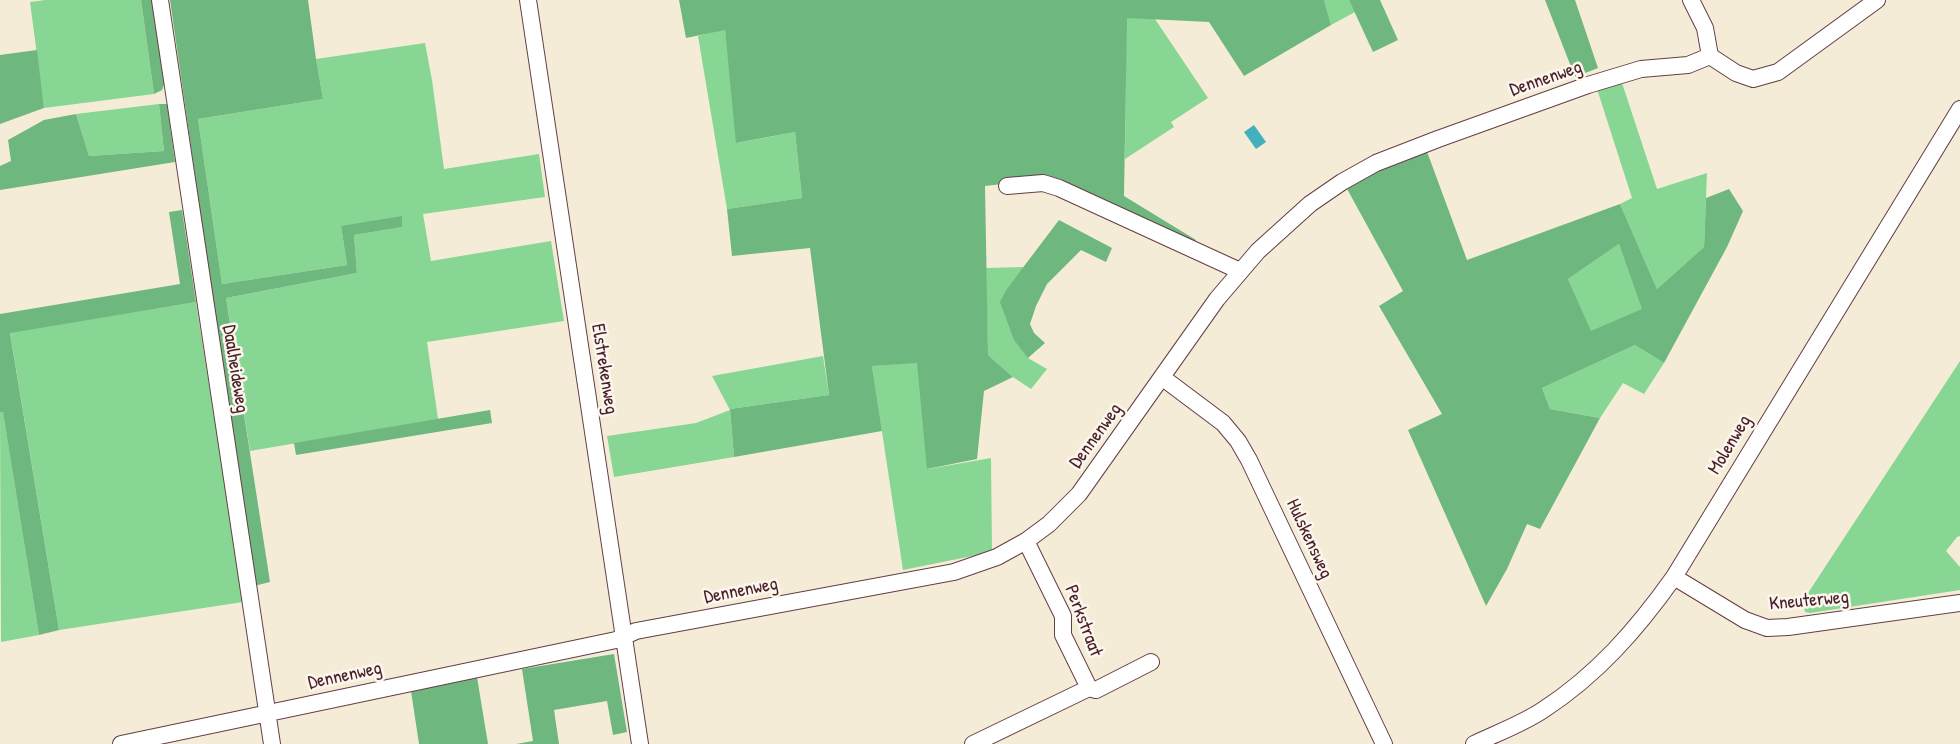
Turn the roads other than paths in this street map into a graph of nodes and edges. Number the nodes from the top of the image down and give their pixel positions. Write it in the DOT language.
graph roads {
  1 [pos="160,0"];
  2 [pos="528,0"];
  3 [pos="1692,0"];
  4 [pos="1877,0"];
  5 [pos="1710,56"];
  6 [pos="1960,109"];
  7 [pos="1007,186"];
  8 [pos="1240,271"];
  9 [pos="1163,378"];
  10 [pos="1026,541"];
  11 [pos="1674,577"];
  12 [pos="1960,603"];
  13 [pos="624,636"];
  14 [pos="1151,662"];
  15 [pos="1089,688"];
  16 [pos="268,713"];
  17 [pos="121,744"];
  18 [pos="272,744"];
  19 [pos="640,744"];
  20 [pos="973,744"];
  21 [pos="1384,744"];
  22 [pos="1474,744"];
  1 -- 16 [label="street, Daalheideweg"];
  2 -- 13 [label="street, Elstrekenweg"];
  3 -- 5 [label="street"];
  4 -- 5 [label="street"];
  5 -- 8 [label="street, Dennenweg"];
  6 -- 11 [label="street, Molenweg"];
  7 -- 8 [label="street"];
  8 -- 9 [label="street, Dennenweg"];
  9 -- 10 [label="street, Dennenweg"];
  9 -- 21 [label="street, Hulskensweg"];
  10 -- 13 [label="street, Dennenweg"];
  10 -- 15 [label="street, Perkstraat"];
  11 -- 12 [label="street, Kneuterweg"];
  11 -- 22 [label="street, Molenweg"];
  13 -- 16 [label="street, Dennenweg"];
  13 -- 19 [label="street, Elstrekenweg"];
  14 -- 15 [label="street"];
  15 -- 20 [label="street"];
  16 -- 17 [label="street, Dennenweg"];
  16 -- 18 [label="street, Daalheideweg"];
}
